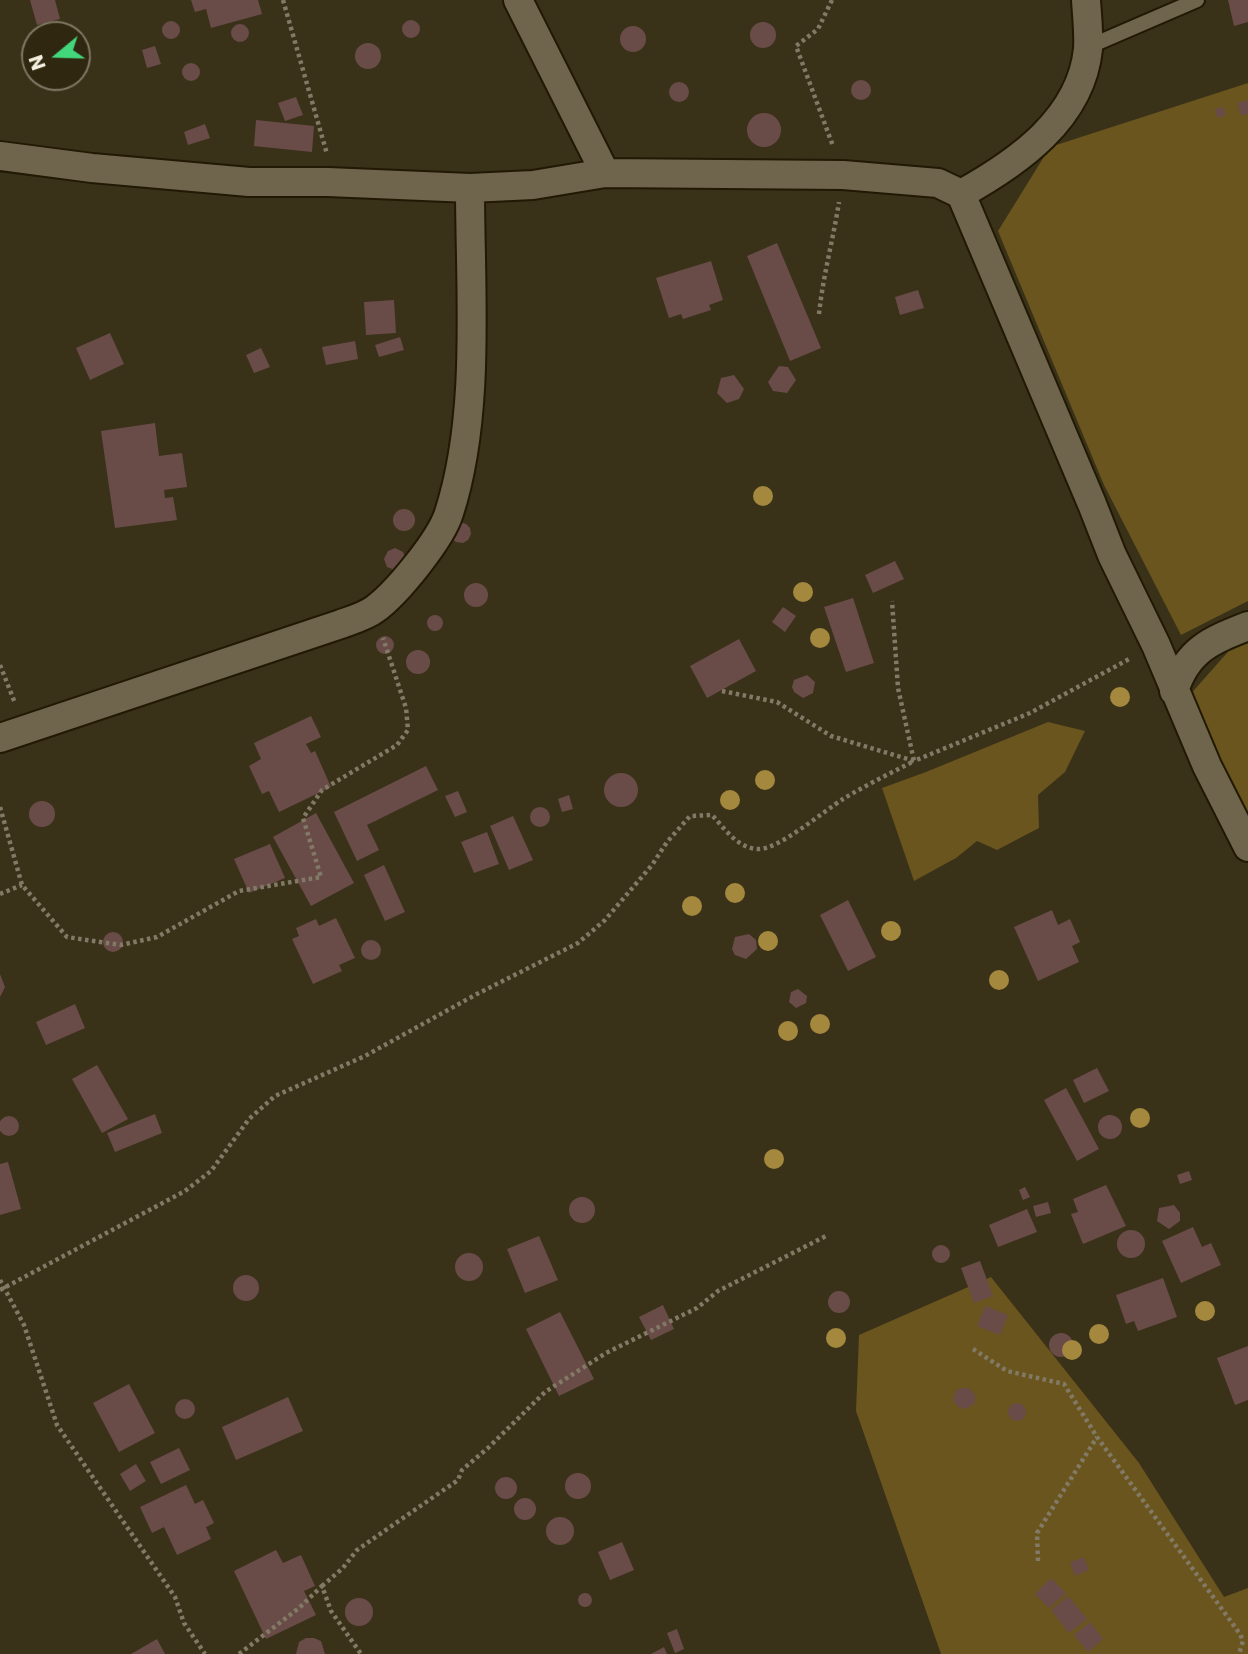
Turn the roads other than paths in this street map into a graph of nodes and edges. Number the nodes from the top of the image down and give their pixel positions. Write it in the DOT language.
graph roads {
  1 [pos="518,0"];
  2 [pos="1086,0"];
  3 [pos="1197,0"];
  4 [pos="1088,47"];
  5 [pos="0,156"];
  6 [pos="605,173"];
  7 [pos="470,188"];
  8 [pos="961,194"];
  9 [pos="1248,626"];
  10 [pos="1174,691"];
  11 [pos="13,733"];
  12 [pos="1248,847"];
  1 -- 6 [label="street"];
  2 -- 4 [label="street"];
  3 -- 4 [label="lane"];
  4 -- 8 [label="street"];
  5 -- 7 [label="street"];
  6 -- 7 [label="street"];
  6 -- 8 [label="street"];
  7 -- 11 [label="street"];
  8 -- 10 [label="street"];
  9 -- 10 [label="street"];
  10 -- 12 [label="street"];
}
